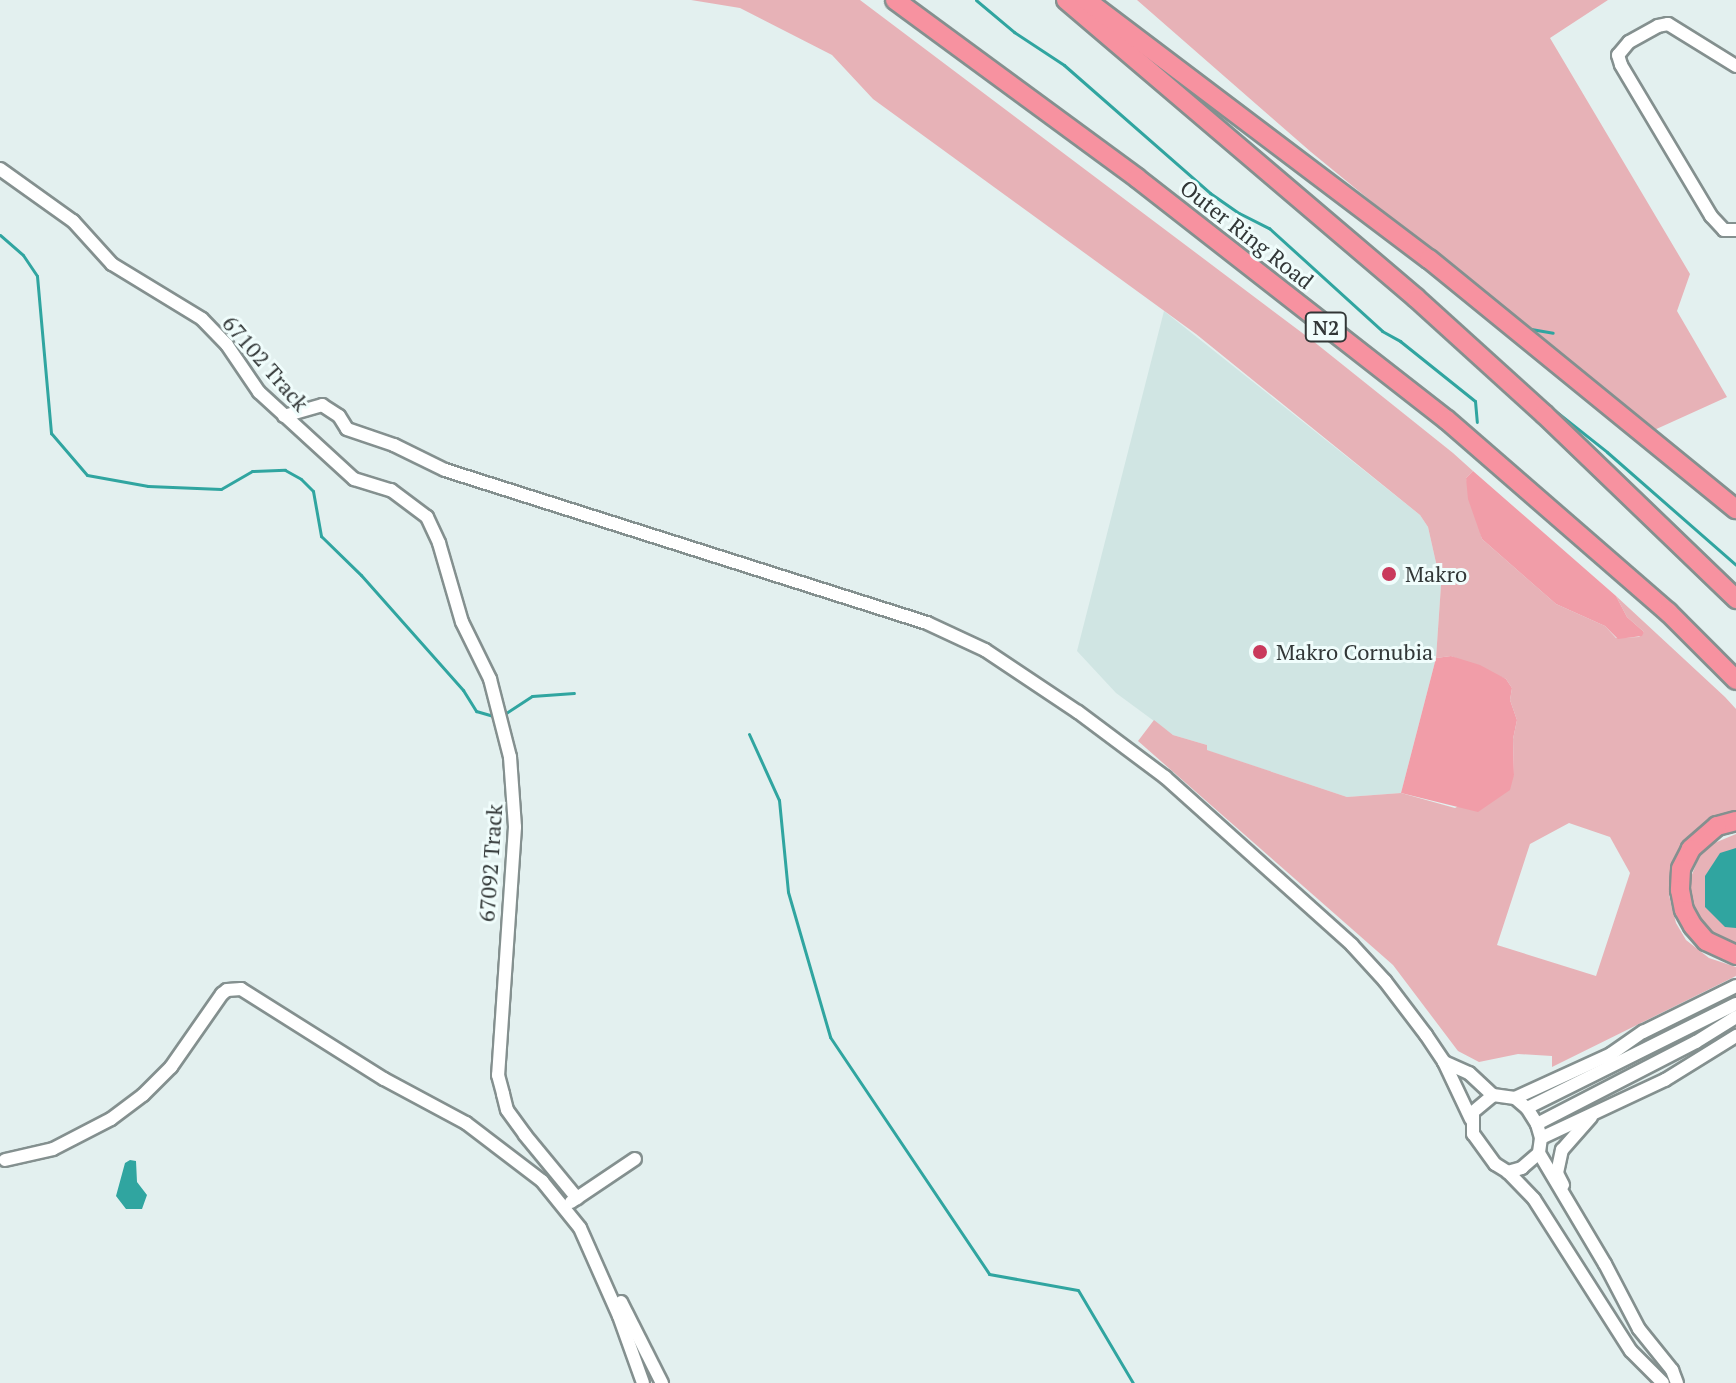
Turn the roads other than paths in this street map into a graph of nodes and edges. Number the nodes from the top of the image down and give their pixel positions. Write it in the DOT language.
graph roads {
  1 [pos="895,0"];
  2 [pos="1066,0"];
  3 [pos="1086,0"];
  4 [pos="1734,59"];
  5 [pos="0,169"];
  6 [pos="1736,230"];
  7 [pos="284,416"];
  8 [pos="391,490"];
  9 [pos="1736,509"];
  10 [pos="1736,599"];
  11 [pos="1736,680"];
  12 [pos="1736,821"];
  13 [pos="1736,955"];
  14 [pos="1736,986"];
  15 [pos="1736,1004"];
  16 [pos="1736,1017"];
  17 [pos="1736,1036"];
  18 [pos="1444,1062"];
  19 [pos="1504,1096"];
  20 [pos="1527,1108"];
  21 [pos="1596,1111"];
  22 [pos="1471,1119"];
  23 [pos="1537,1124"];
  24 [pos="1541,1138"];
  25 [pos="1539,1153"];
  26 [pos="635,1159"];
  27 [pos="5,1160"];
  28 [pos="1508,1172"];
  29 [pos="577,1198"];
  30 [pos="565,1206"];
  31 [pos="1577,1216"];
  32 [pos="596,1263"];
  33 [pos="643,1383"];
  34 [pos="662,1383"];
  35 [pos="1663,1383"];
  36 [pos="1677,1383"];
  1 -- 11 [label="highway, Outer Ring Road / N2"];
  2 -- 10 [label="highway"];
  3 -- 9 [label="highway"];
  4 -- 6 [label="street"];
  5 -- 7 [label="street, 67102 Track"];
  7 -- 8 [label="street, 67102 Track"];
  7 -- 18 [label="street"];
  8 -- 29 [label="street, 67092 Track"];
  12 -- 13 [label="highway"];
  14 -- 19 [label="street"];
  15 -- 20 [label="street"];
  16 -- 23 [label="street"];
  17 -- 21 [label="street"];
  18 -- 19 [label="street"];
  18 -- 22 [label="street"];
  19 -- 20 [label="street"];
  19 -- 22 [label="street"];
  20 -- 23 [label="street"];
  21 -- 24 [label="street"];
  21 -- 31 [label="street"];
  22 -- 28 [label="street"];
  23 -- 24 [label="street"];
  24 -- 25 [label="street"];
  25 -- 28 [label="street"];
  25 -- 31 [label="street"];
  26 -- 29 [label="street"];
  27 -- 30 [label="street"];
  28 -- 35 [label="street"];
  29 -- 30 [label="street"];
  30 -- 32 [label="street"];
  31 -- 36 [label="street"];
  32 -- 33 [label="street"];
  32 -- 34 [label="street"];
}
